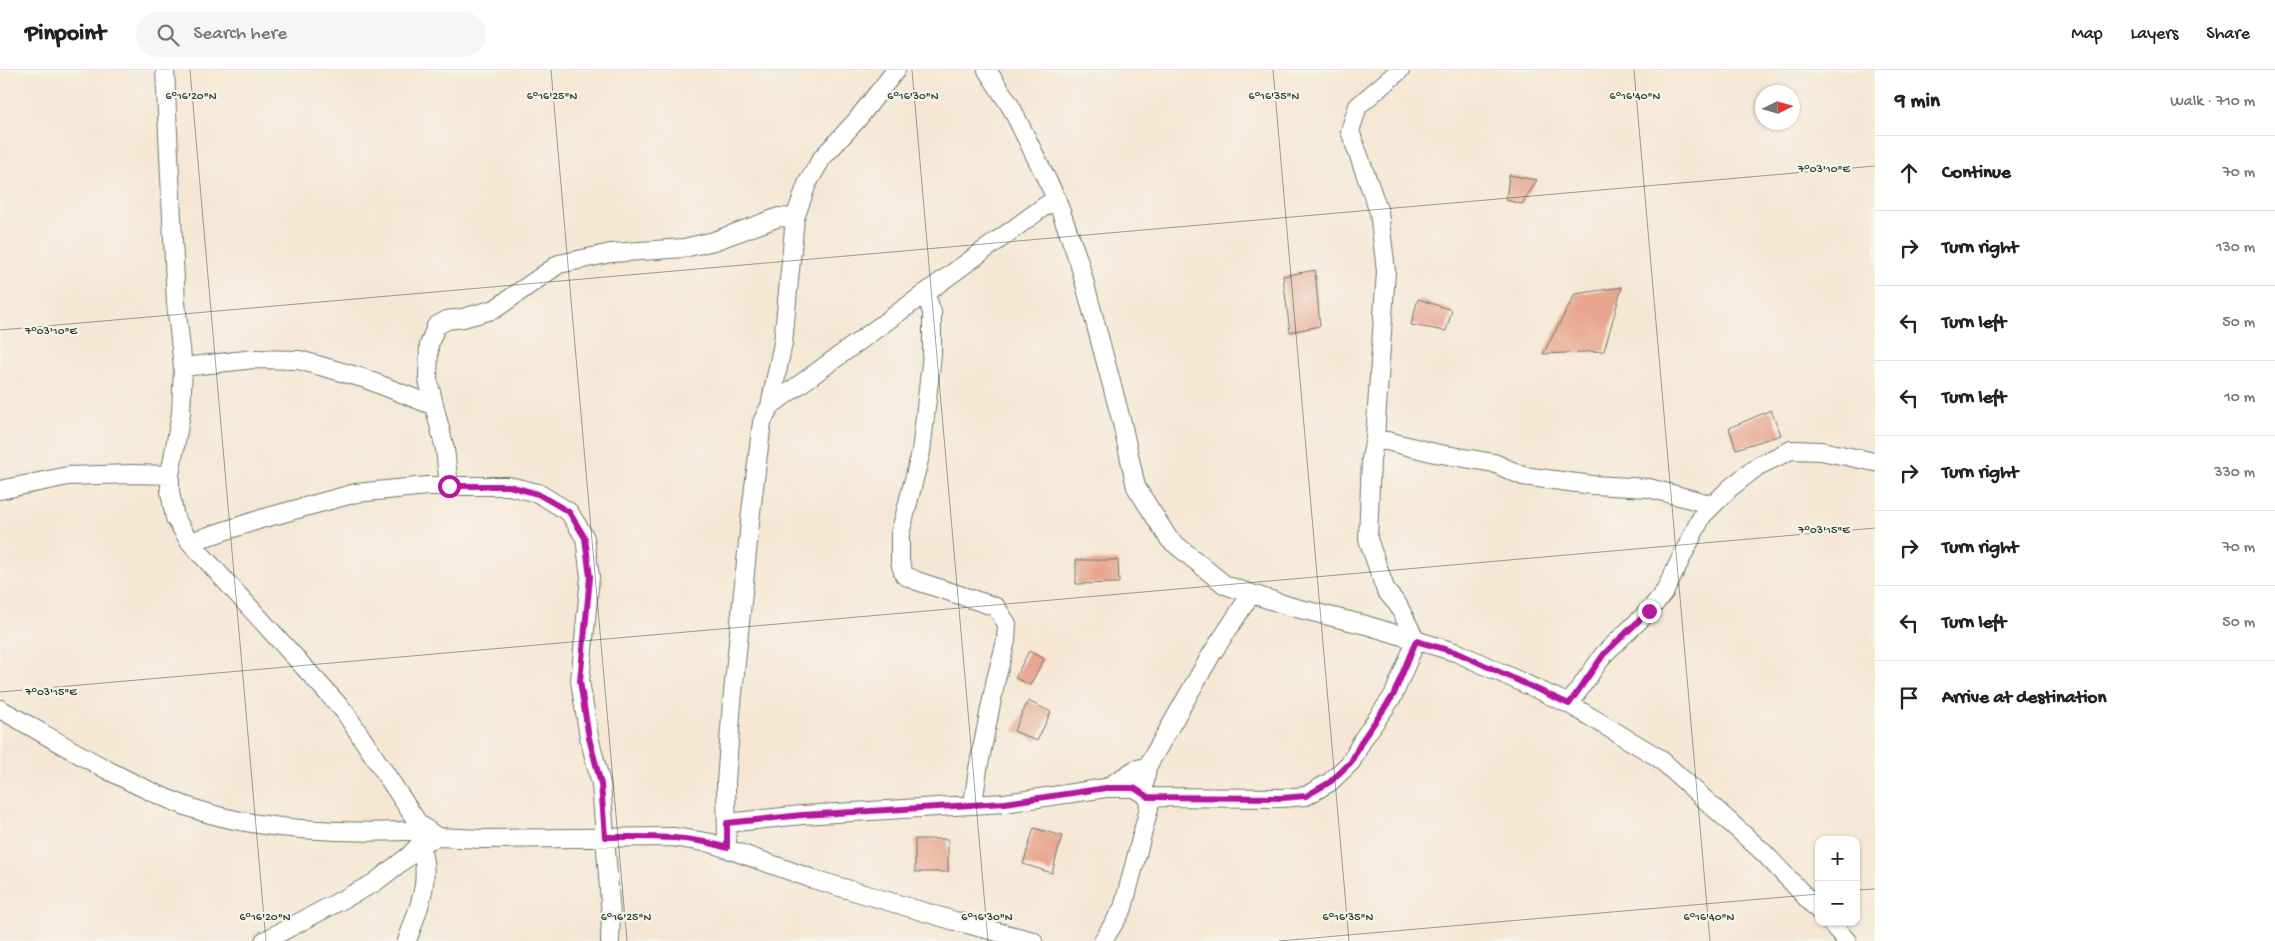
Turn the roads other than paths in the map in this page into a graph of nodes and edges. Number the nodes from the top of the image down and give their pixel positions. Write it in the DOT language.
graph roads {
  1 [pos="165,70"];
  2 [pos="896,70"];
  3 [pos="987,70"];
  4 [pos="1400,70"];
  5 [pos="1056,198"];
  6 [pos="795,218"];
  7 [pos="925,293"];
  8 [pos="183,367"];
  9 [pos="434,406"];
  10 [pos="770,406"];
  11 [pos="1375,438"];
  12 [pos="1875,462"];
  13 [pos="170,476"];
  14 [pos="449,486"];
  15 [pos="0,490"];
  16 [pos="1713,505"];
  17 [pos="190,542"];
  18 [pos="1251,594"];
  19 [pos="1416,641"];
  20 [pos="1569,704"];
  21 [pos="0,709"];
  22 [pos="1147,767"];
  23 [pos="1106,788"];
  24 [pos="1146,796"];
  25 [pos="973,804"];
  26 [pos="727,823"];
  27 [pos="428,837"];
  28 [pos="605,837"];
  29 [pos="727,848"];
  30 [pos="1815,907"];
  31 [pos="1834,926"];
  32 [pos="264,941"];
  33 [pos="407,941"];
  34 [pos="610,941"];
  35 [pos="1033,941"];
  36 [pos="1102,941"];
  37 [pos="1847,941"];
  1 -- 8 [label="street"];
  2 -- 6 [label="street"];
  3 -- 5 [label="street"];
  4 -- 11 [label="street"];
  5 -- 7 [label="street"];
  5 -- 18 [label="street"];
  6 -- 9 [label="street"];
  6 -- 10 [label="street"];
  7 -- 10 [label="street"];
  7 -- 25 [label="street"];
  8 -- 9 [label="street"];
  8 -- 13 [label="street"];
  9 -- 14 [label="street"];
  10 -- 26 [label="street"];
  11 -- 16 [label="street"];
  11 -- 19 [label="street"];
  12 -- 16 [label="street"];
  13 -- 15 [label="street"];
  13 -- 17 [label="street"];
  14 -- 17 [label="street"];
  14 -- 28 [label="street"];
  16 -- 20 [label="street"];
  17 -- 27 [label="street"];
  18 -- 19 [label="street"];
  18 -- 22 [label="street"];
  19 -- 20 [label="street"];
  19 -- 24 [label="street"];
  20 -- 30 [label="street"];
  21 -- 27 [label="street"];
  22 -- 23 [label="street"];
  22 -- 24 [label="street"];
  23 -- 24 [label="street"];
  23 -- 25 [label="street"];
  24 -- 36 [label="street"];
  25 -- 26 [label="street"];
  26 -- 29 [label="street"];
  27 -- 28 [label="street"];
  27 -- 32 [label="street"];
  27 -- 33 [label="street"];
  28 -- 29 [label="street"];
  28 -- 34 [label="street"];
  29 -- 35 [label="street"];
  31 -- 37 [label="street"];
}
